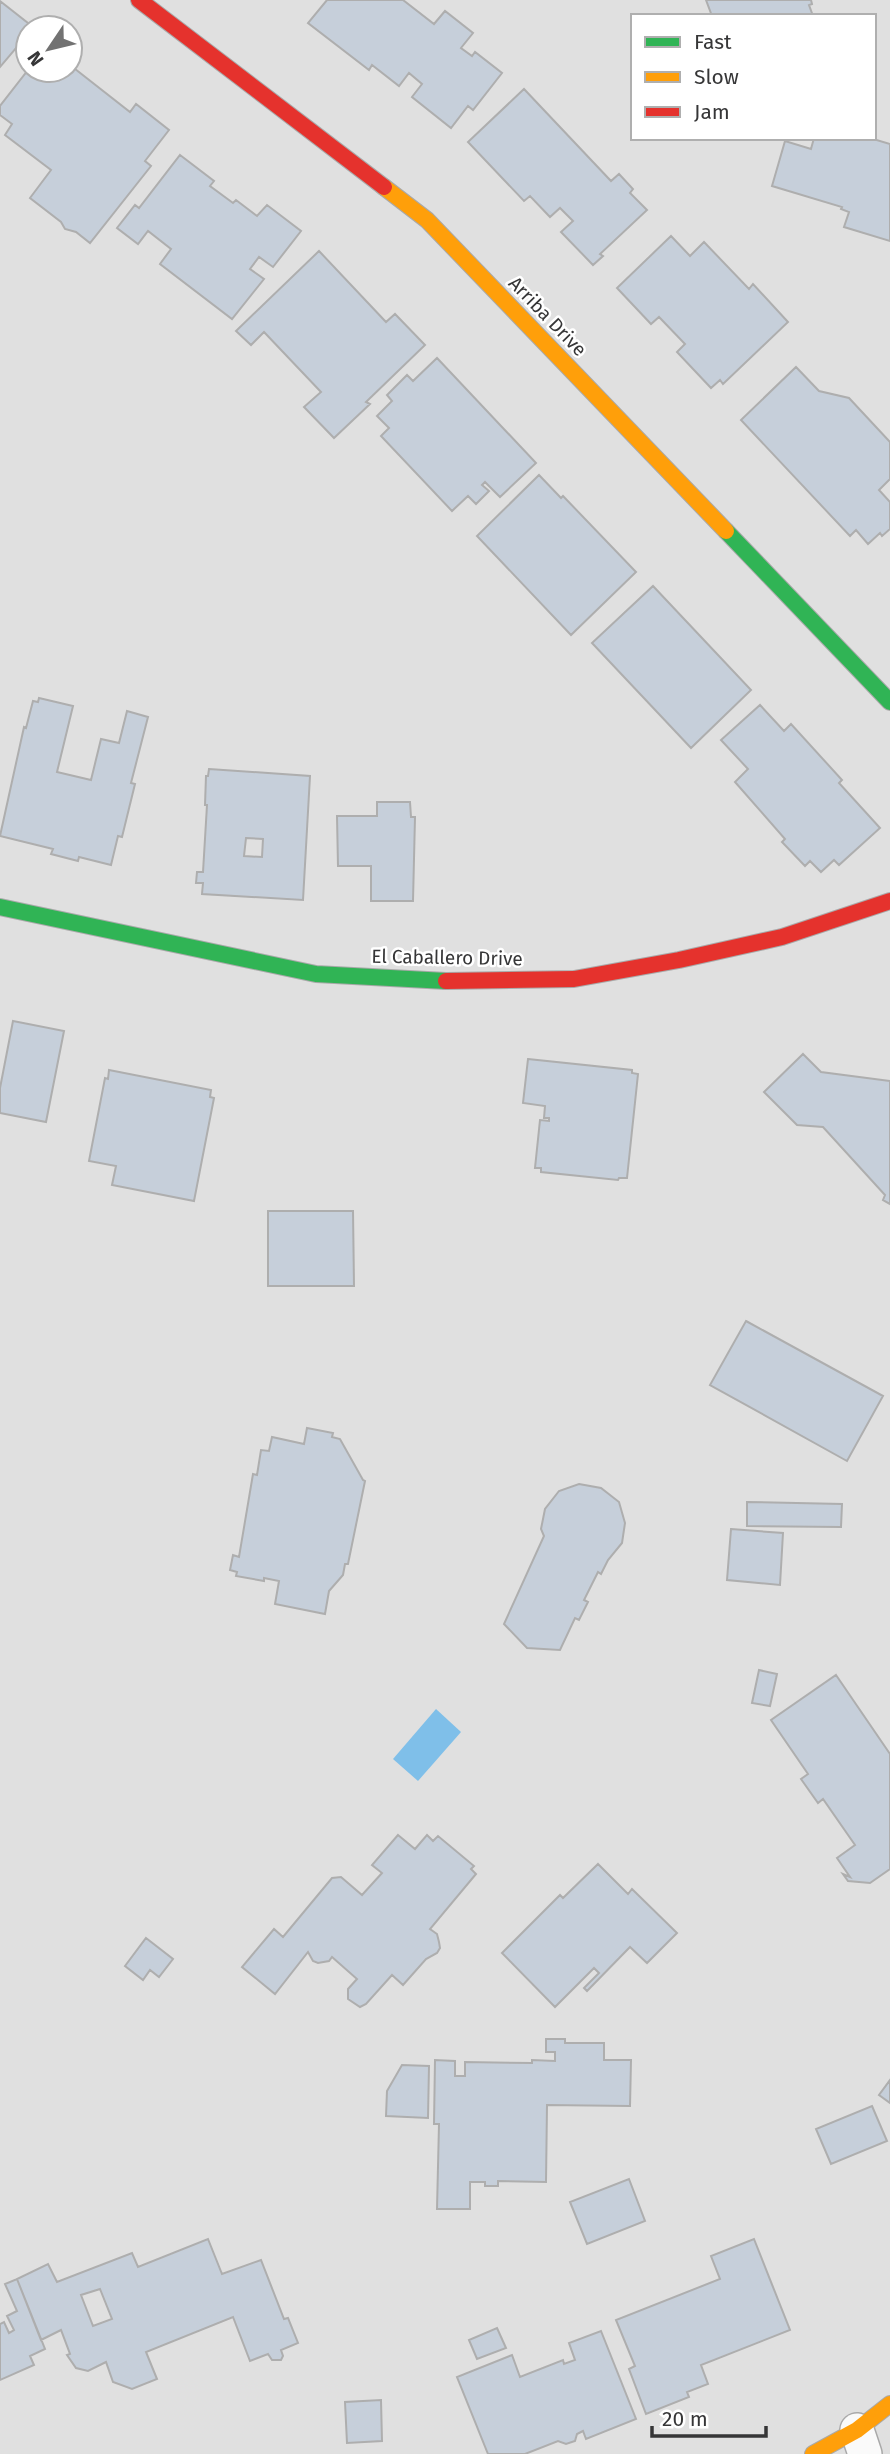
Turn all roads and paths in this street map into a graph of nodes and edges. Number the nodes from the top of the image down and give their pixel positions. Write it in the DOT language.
graph roads {
  1 [pos="139,0"];
  2 [pos="890,702"];
  3 [pos="890,901"];
  4 [pos="0,907"];
  5 [pos="890,2404"];
  6 [pos="861,2442"];
  7 [pos="813,2454"];
  1 -- 2 [label="street, Arriba Drive"];
  3 -- 4 [label="street, El Caballero Drive"];
  5 -- 6 [label="street"];
  6 -- 7 [label="street"];
}
